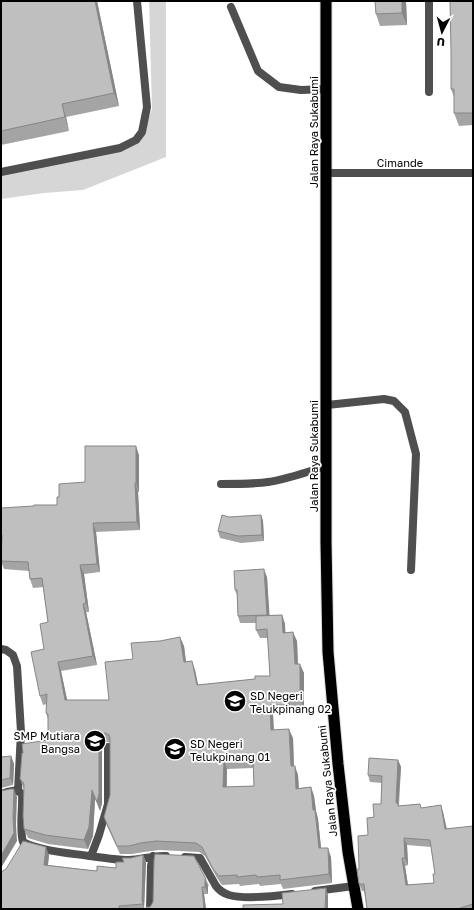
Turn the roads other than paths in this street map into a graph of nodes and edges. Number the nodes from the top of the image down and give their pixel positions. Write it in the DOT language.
graph roads {
  1 [pos="137,1"];
  2 [pos="326,1"];
  3 [pos="429,1"];
  4 [pos="231,7"];
  5 [pos="326,89"];
  6 [pos="429,92"];
  7 [pos="1,172"];
  8 [pos="327,172"];
  9 [pos="473,173"];
  10 [pos="327,405"];
  11 [pos="326,466"];
  12 [pos="221,484"];
  13 [pos="411,570"];
  14 [pos="1,649"];
  15 [pos="108,747"];
  16 [pos="18,791"];
  17 [pos="1,794"];
  18 [pos="91,856"];
  19 [pos="154,856"];
  20 [pos="354,886"];
  21 [pos="150,909"];
  22 [pos="358,909"];
  1 -- 7 [label="street"];
  2 -- 5 [label="highway, Jalan Raya Sukabumi"];
  3 -- 6 [label="street"];
  4 -- 5 [label="street"];
  5 -- 8 [label="highway, Jalan Raya Sukabumi"];
  8 -- 9 [label="street, Cimande"];
  8 -- 10 [label="highway, Jalan Raya Sukabumi"];
  10 -- 11 [label="highway, Jalan Raya Sukabumi"];
  10 -- 13 [label="street"];
  11 -- 12 [label="street"];
  11 -- 20 [label="highway, Jalan Raya Sukabumi"];
  14 -- 16 [label="street"];
  15 -- 18 [label="street"];
  16 -- 17 [label="street"];
  16 -- 18 [label="street"];
  18 -- 19 [label="street"];
  19 -- 20 [label="street"];
  19 -- 21 [label="street"];
  20 -- 22 [label="highway, Jalan Raya Sukabumi"];
}
